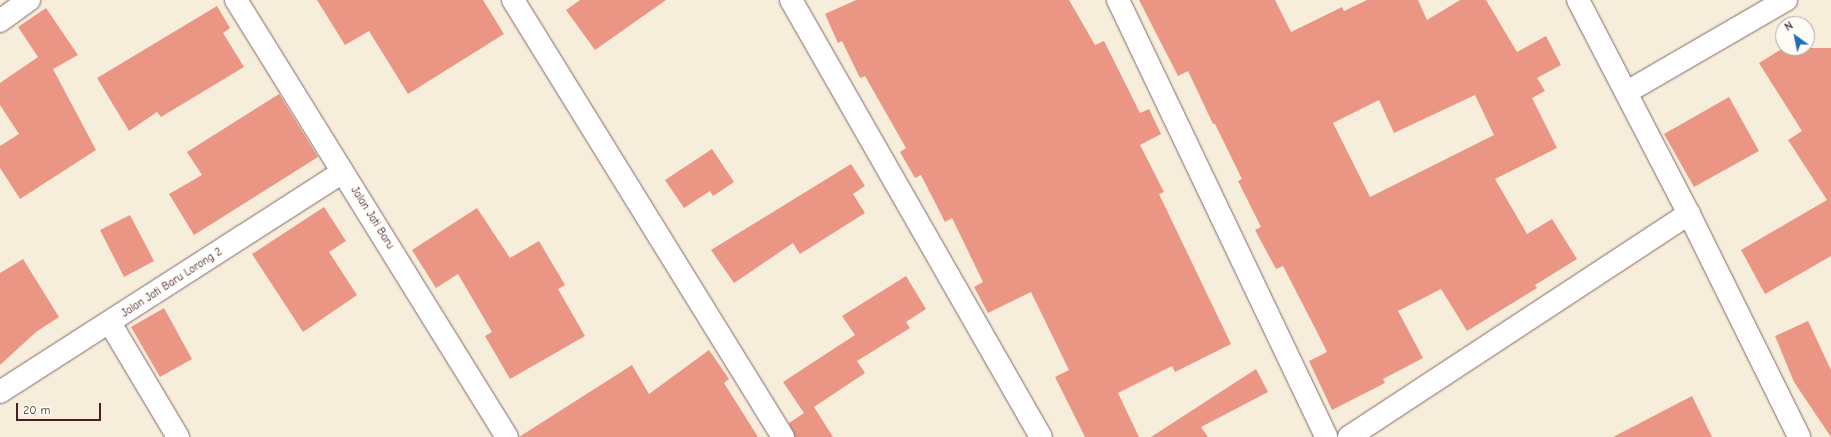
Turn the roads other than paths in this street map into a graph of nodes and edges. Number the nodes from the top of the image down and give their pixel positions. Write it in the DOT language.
graph roads {
  1 [pos="29,0"];
  2 [pos="513,0"];
  3 [pos="791,0"];
  4 [pos="1118,0"];
  5 [pos="1578,0"];
  6 [pos="1786,0"];
  7 [pos="242,2"];
  8 [pos="0,21"];
  9 [pos="1627,92"];
  10 [pos="343,172"];
  11 [pos="1689,214"];
  12 [pos="110,323"];
  13 [pos="0,392"];
  14 [pos="178,437"];
  15 [pos="508,437"];
  16 [pos="783,437"];
  17 [pos="1041,437"];
  18 [pos="1326,437"];
  19 [pos="1350,437"];
  20 [pos="1799,437"];
  1 -- 8 [label="street"];
  2 -- 16 [label="street"];
  3 -- 17 [label="street"];
  4 -- 18 [label="street"];
  5 -- 9 [label="street"];
  6 -- 9 [label="street"];
  7 -- 10 [label="street, Jalan Jati Baru"];
  9 -- 11 [label="street"];
  10 -- 12 [label="street, Jalan Jati Baru Lorong 2"];
  10 -- 15 [label="street, Jalan Jati Baru"];
  11 -- 19 [label="street"];
  11 -- 20 [label="street"];
  12 -- 13 [label="street, Jalan Jati Baru Lorong 2"];
  12 -- 14 [label="street"];
}
